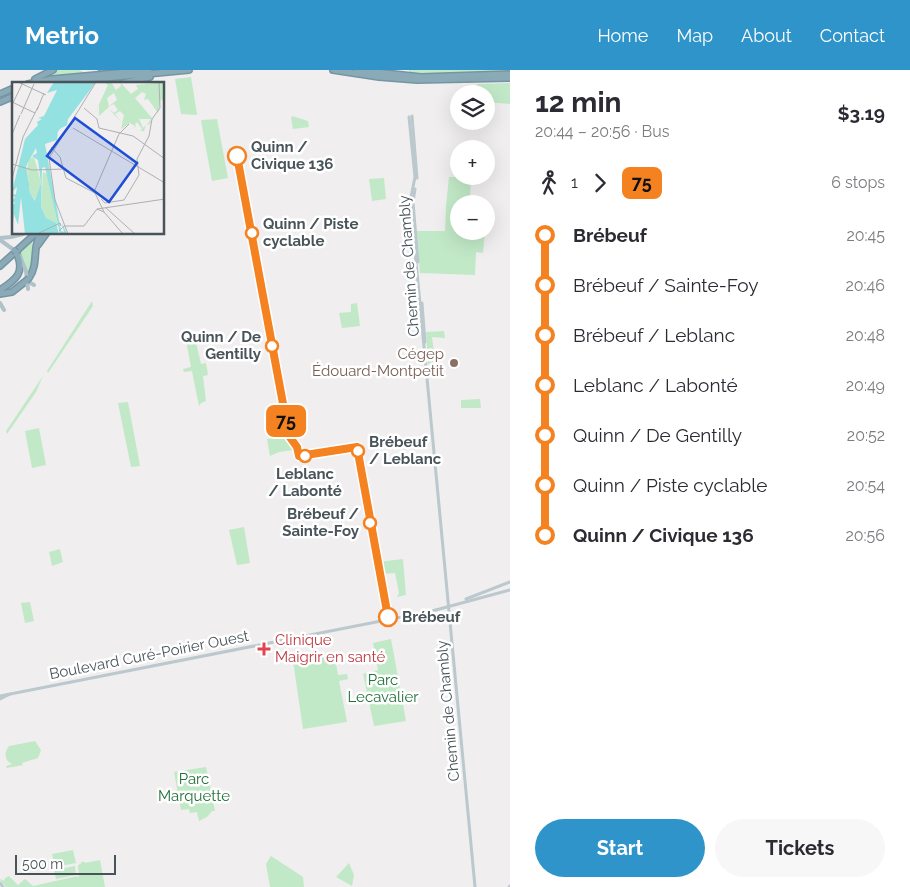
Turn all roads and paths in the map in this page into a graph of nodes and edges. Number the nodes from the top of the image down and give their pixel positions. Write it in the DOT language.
graph roads {
  1 [pos="53,70"];
  2 [pos="149,70"];
  3 [pos="189,70"];
  4 [pos="333,70"];
  5 [pos="357,70"];
  6 [pos="182,71"];
  7 [pos="104,72"];
  8 [pos="118,72"];
  9 [pos="510,76"];
  10 [pos="96,80"];
  11 [pos="31,82"];
  12 [pos="37,82"];
  13 [pos="72,82"];
  14 [pos="124,82"];
  15 [pos="12,89"];
  16 [pos="0,94"];
  17 [pos="12,95"];
  18 [pos="0,100"];
  19 [pos="410,116"];
  20 [pos="19,235"];
  21 [pos="34,235"];
  22 [pos="40,235"];
  23 [pos="45,235"];
  24 [pos="0,239"];
  25 [pos="36,250"];
  26 [pos="15,251"];
  27 [pos="0,266"];
  28 [pos="27,280"];
  29 [pos="34,285"];
  30 [pos="28,289"];
  31 [pos="0,290"];
  32 [pos="0,294"];
  33 [pos="0,303"];
  34 [pos="4,309"];
  35 [pos="510,582"];
  36 [pos="510,590"];
  37 [pos="448,598"];
  38 [pos="457,603"];
  39 [pos="449,606"];
  40 [pos="0,697"];
  41 [pos="0,883"];
  42 [pos="3,887"];
  43 [pos="475,887"];
  1 -- 11 [label="highway"];
  2 -- 8 [label="highway"];
  3 -- 6 [label="highway"];
  4 -- 9 [label="highway"];
  5 -- 9 [label="highway"];
  6 -- 7 [label="highway"];
  6 -- 14 [label="highway"];
  7 -- 8 [label="highway"];
  7 -- 10 [label="highway, bridge"];
  10 -- 12 [label="highway"];
  10 -- 13 [label="highway"];
  15 -- 16 [label="highway"];
  17 -- 18 [label="highway"];
  19 -- 37 [label="main road, Chemin de Chambly"];
  20 -- 24 [label="main road"];
  21 -- 27 [label="highway"];
  22 -- 25 [label="highway"];
  23 -- 25 [label="highway"];
  24 -- 26 [label="main road"];
  25 -- 28 [label="highway"];
  26 -- 28 [label="main road"];
  26 -- 31 [label="highway"];
  28 -- 29 [label="main road"];
  28 -- 30 [label="main road"];
  28 -- 31 [label="highway"];
  28 -- 32 [label="highway"];
  33 -- 34 [label="main road"];
  35 -- 38 [label="main road"];
  36 -- 39 [label="main road"];
  37 -- 38 [label="main road"];
  37 -- 39 [label="main road, Chemin de Chambly"];
  38 -- 39 [label="main road"];
  39 -- 40 [label="main road, Boulevard Curé-Poirier Ouest"];
  39 -- 43 [label="main road, Chemin de Chambly"];
  41 -- 42 [label="main road"];
}
